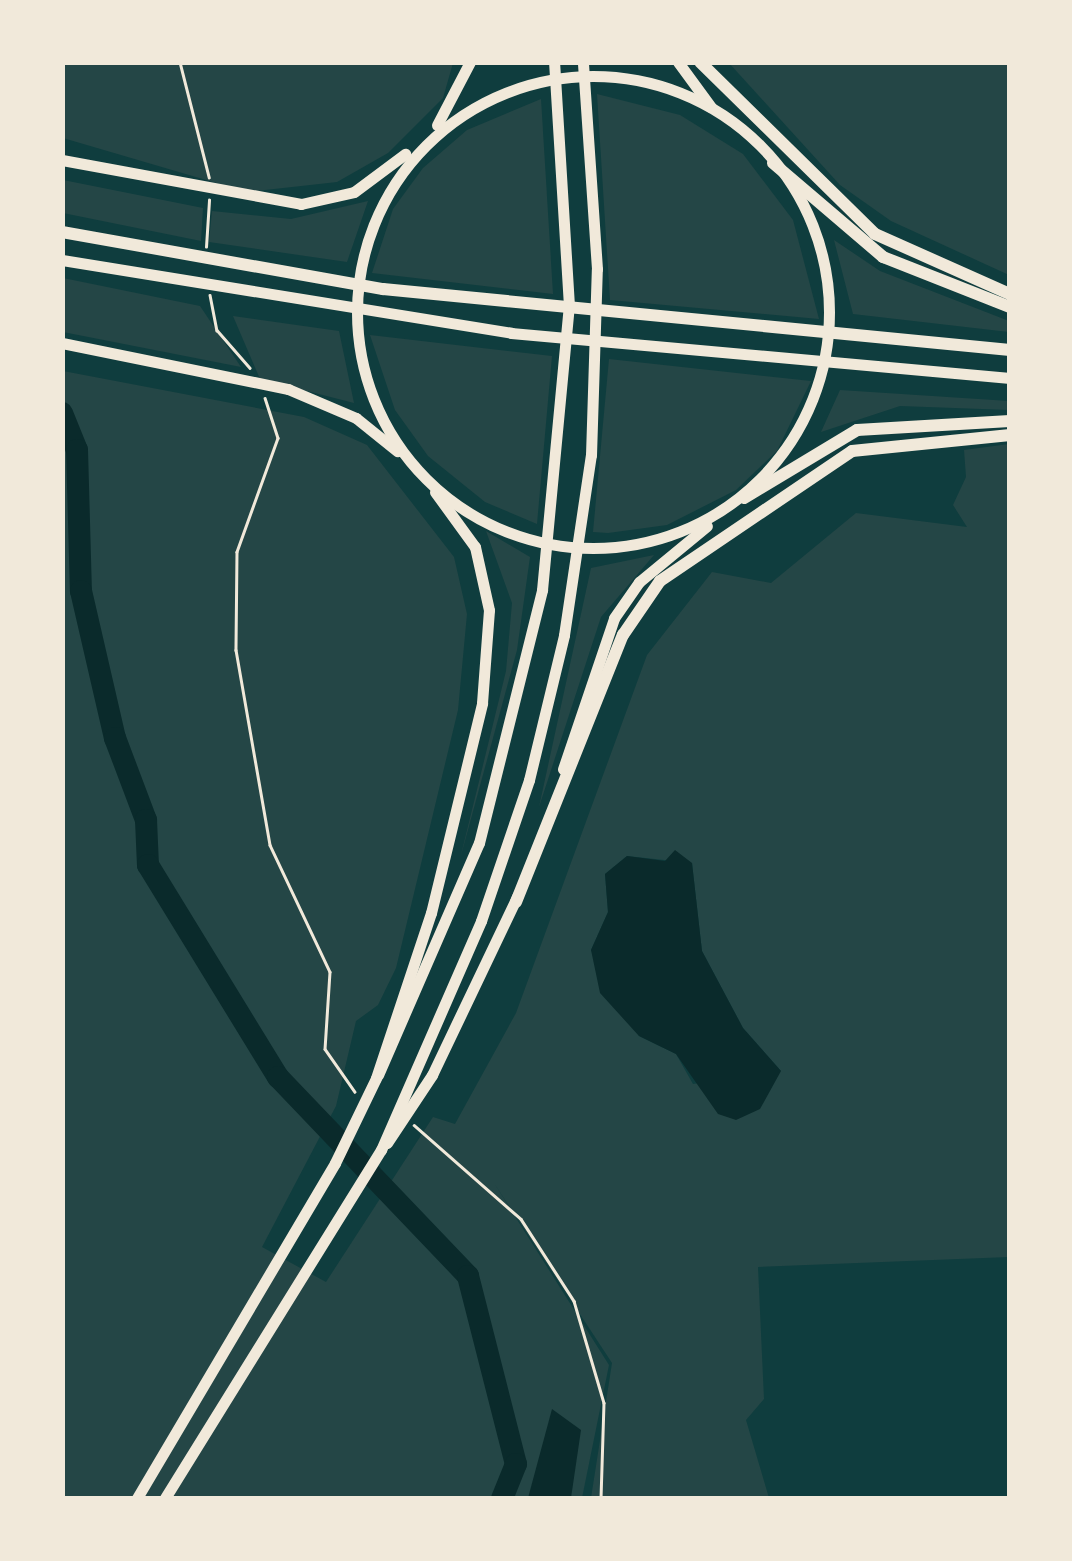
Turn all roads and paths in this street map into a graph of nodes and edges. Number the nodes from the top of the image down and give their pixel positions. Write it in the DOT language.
graph roads {
  1 [pos="180,62"];
  2 [pos="470,62"];
  3 [pos="583,62"];
  4 [pos="678,62"];
  5 [pos="700,62"];
  6 [pos="554,63"];
  7 [pos="720,117"];
  8 [pos="435,129"];
  9 [pos="418,144"];
  10 [pos="62,160"];
  11 [pos="773,163"];
  12 [pos="62,232"];
  13 [pos="62,260"];
  14 [pos="208,263"];
  15 [pos="209,280"];
  16 [pos="1010,294"];
  17 [pos="1010,307"];
  18 [pos="62,343"];
  19 [pos="1010,350"];
  20 [pos="1010,378"];
  21 [pos="1010,421"];
  22 [pos="1010,435"];
  23 [pos="418,471"];
  24 [pos="744,498"];
  25 [pos="724,513"];
  26 [pos="516,902"];
  27 [pos="376,1078"];
  28 [pos="366,1098"];
  29 [pos="399,1116"];
  30 [pos="381,1150"];
  31 [pos="137,1498"];
  32 [pos="165,1498"];
  33 [pos="601,1498"];
  1 -- 14 [label="path"];
  2 -- 8 [label="highway"];
  3 -- 30 [label="highway"];
  4 -- 7 [label="highway"];
  5 -- 16 [label="highway"];
  6 -- 27 [label="highway"];
  7 -- 8 [label="highway"];
  7 -- 11 [label="highway"];
  8 -- 9 [label="highway"];
  9 -- 10 [label="highway"];
  9 -- 23 [label="highway"];
  11 -- 17 [label="highway"];
  11 -- 24 [label="highway"];
  12 -- 19 [label="highway"];
  13 -- 20 [label="highway"];
  15 -- 28 [label="path"];
  18 -- 23 [label="highway"];
  21 -- 24 [label="highway"];
  22 -- 26 [label="highway"];
  23 -- 25 [label="highway"];
  23 -- 27 [label="highway"];
  24 -- 25 [label="highway"];
  25 -- 26 [label="highway"];
  26 -- 30 [label="highway"];
  27 -- 31 [label="highway"];
  29 -- 33 [label="path"];
  30 -- 32 [label="highway"];
}
